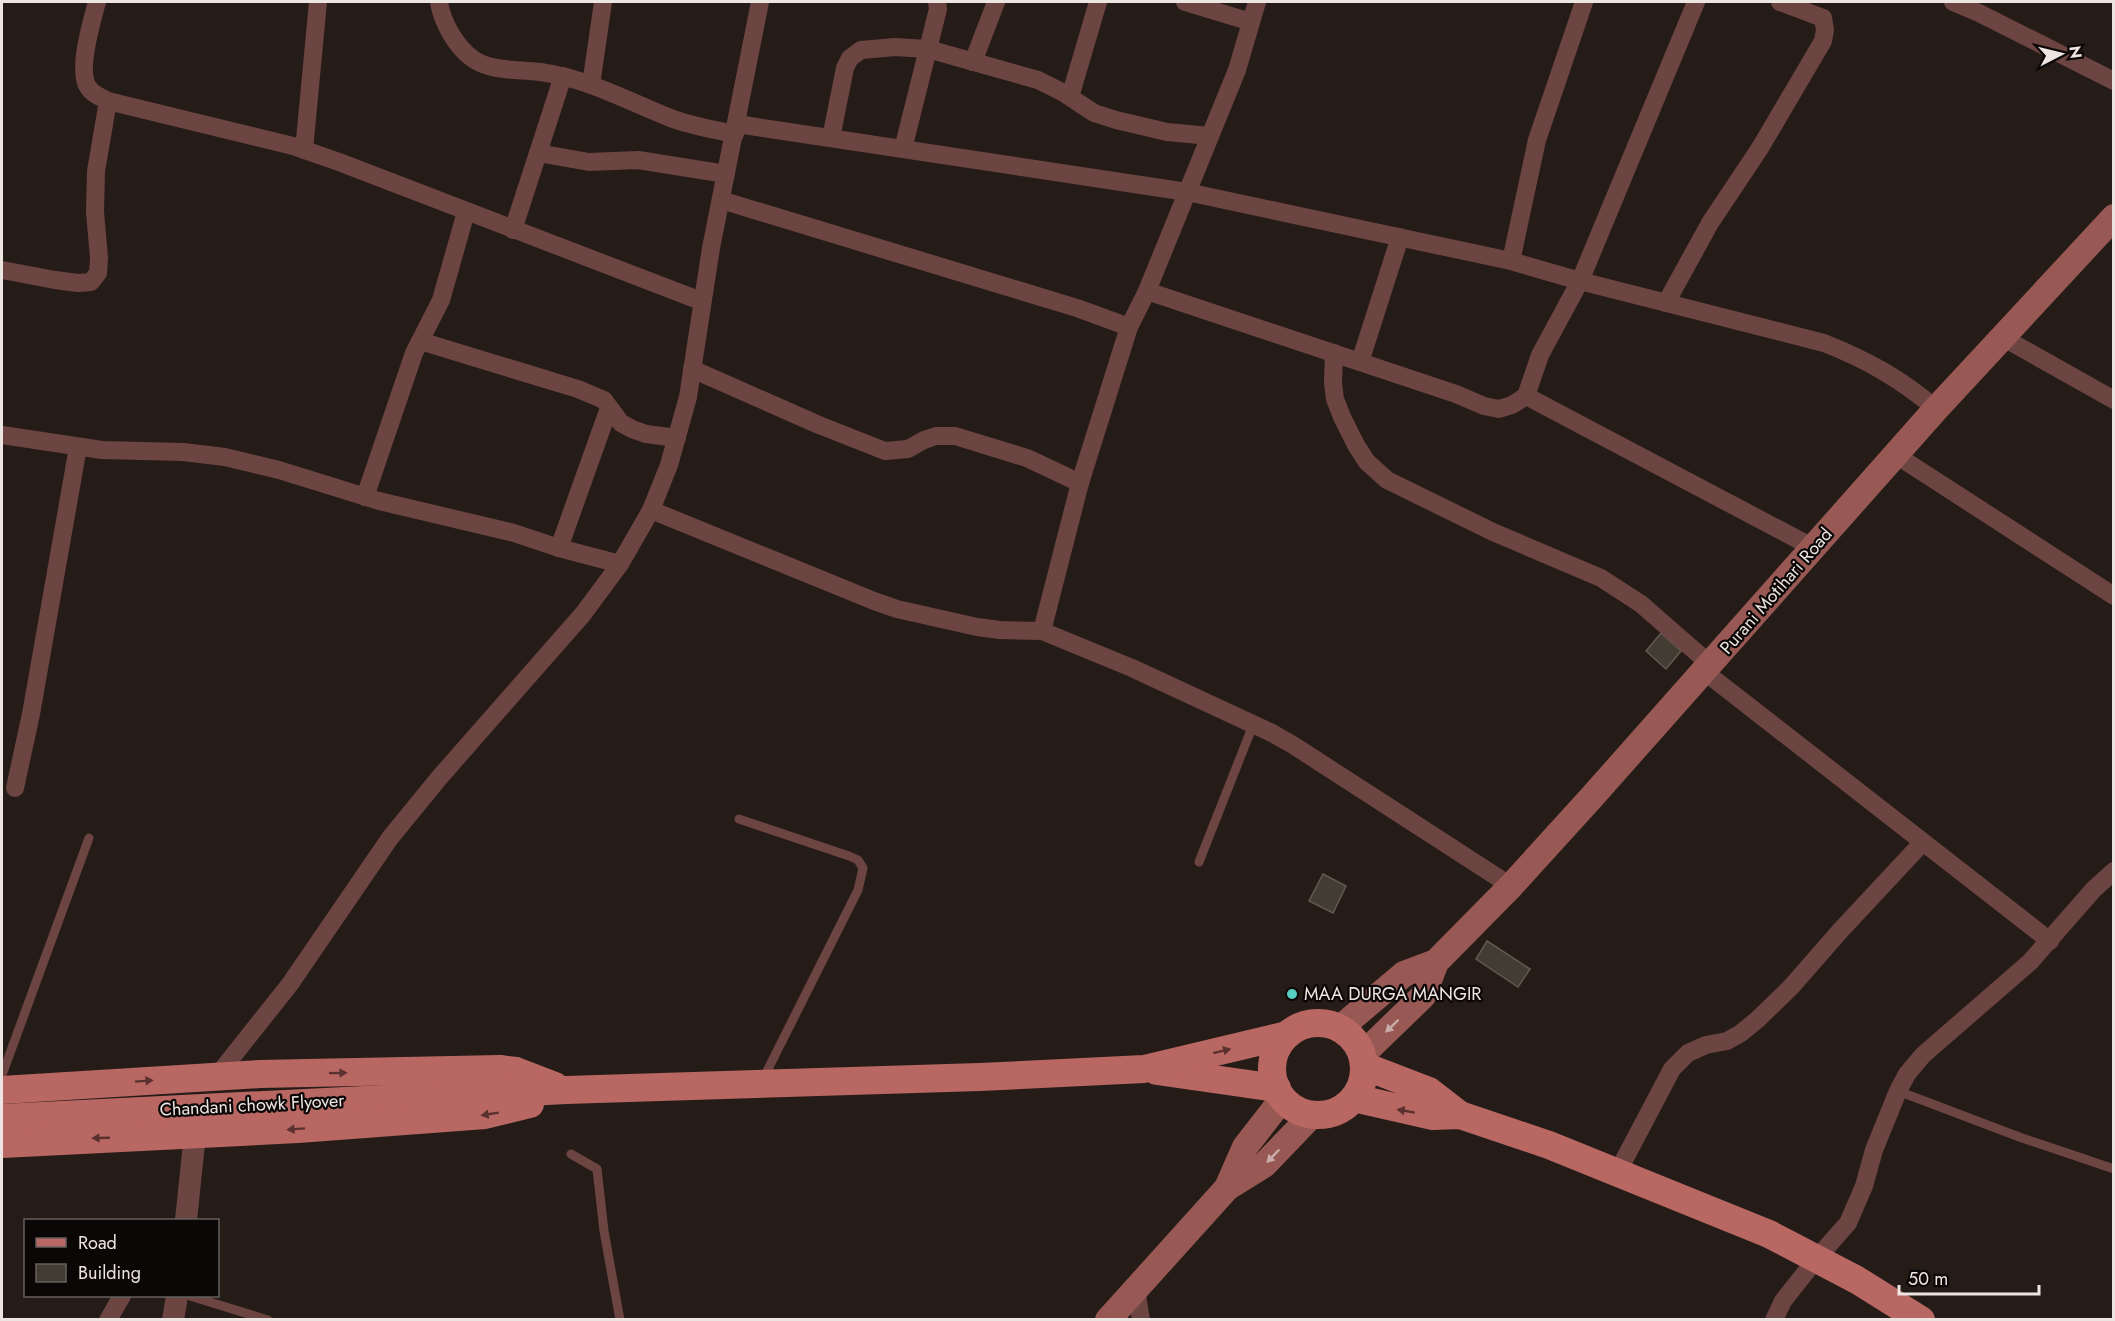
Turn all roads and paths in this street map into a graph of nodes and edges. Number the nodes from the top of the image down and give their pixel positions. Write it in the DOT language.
graph roads {
  1 [pos="97,2"];
  2 [pos="318,2"];
  3 [pos="439,2"];
  4 [pos="603,2"];
  5 [pos="760,2"];
  6 [pos="938,2"];
  7 [pos="996,2"];
  8 [pos="1098,2"];
  9 [pos="1185,2"];
  10 [pos="1257,2"];
  11 [pos="1584,2"];
  12 [pos="1696,2"];
  13 [pos="1780,2"];
  14 [pos="1953,2"];
  15 [pos="1251,22"];
  16 [pos="928,49"];
  17 [pos="973,62"];
  18 [pos="563,76"];
  19 [pos="2114,81"];
  20 [pos="591,85"];
  21 [pos="1070,97"];
  22 [pos="108,101"];
  23 [pos="736,129"];
  24 [pos="1210,136"];
  25 [pos="831,138"];
  26 [pos="903,149"];
  27 [pos="304,150"];
  28 [pos="538,153"];
  29 [pos="726,174"];
  30 [pos="1187,192"];
  31 [pos="721,200"];
  32 [pos="466,212"];
  33 [pos="2114,217"];
  34 [pos="513,230"];
  35 [pos="1400,237"];
  36 [pos="1510,261"];
  37 [pos="2,270"];
  38 [pos="1580,281"];
  39 [pos="1147,291"];
  40 [pos="701,301"];
  41 [pos="1666,303"];
  42 [pos="1130,327"];
  43 [pos="2002,337"];
  44 [pos="420,341"];
  45 [pos="1334,353"];
  46 [pos="1360,362"];
  47 [pos="692,369"];
  48 [pos="1526,396"];
  49 [pos="2114,400"];
  50 [pos="609,408"];
  51 [pos="1936,409"];
  52 [pos="2,435"];
  53 [pos="677,438"];
  54 [pos="78,447"];
  55 [pos="1896,455"];
  56 [pos="1080,483"];
  57 [pos="365,497"];
  58 [pos="651,510"];
  59 [pos="559,548"];
  60 [pos="1814,548"];
  61 [pos="620,564"];
  62 [pos="2114,596"];
  63 [pos="1042,631"];
  64 [pos="1708,669"];
  65 [pos="1253,724"];
  66 [pos="15,788"];
  67 [pos="739,819"];
  68 [pos="89,838"];
  69 [pos="1923,842"];
  70 [pos="1199,862"];
  71 [pos="2114,872"];
  72 [pos="1511,886"];
  73 [pos="2050,941"];
  74 [pos="1436,962"];
  75 [pos="1340,1028"];
  76 [pos="1287,1035"];
  77 [pos="1363,1060"];
  78 [pos="1144,1069"];
  79 [pos="2,1075"];
  80 [pos="217,1076"];
  81 [pos="760,1084"];
  82 [pos="2,1090"];
  83 [pos="566,1090"];
  84 [pos="1898,1091"];
  85 [pos="1280,1093"];
  86 [pos="1354,1098"];
  87 [pos="1312,1115"];
  88 [pos="1460,1115"];
  89 [pos="2,1118"];
  90 [pos="195,1134"];
  91 [pos="2,1143"];
  92 [pos="570,1154"];
  93 [pos="2114,1169"];
  94 [pos="1618,1174"];
  95 [pos="1227,1188"];
  96 [pos="186,1219"];
  97 [pos="1816,1258"];
  98 [pos="1136,1289"];
  99 [pos="121,1297"];
  100 [pos="177,1297"];
  101 [pos="192,1297"];
  102 [pos="108,1320"];
  103 [pos="173,1320"];
  104 [pos="267,1320"];
  105 [pos="620,1320"];
  106 [pos="1108,1320"];
  107 [pos="1141,1320"];
  108 [pos="1774,1320"];
  109 [pos="1921,1320"];
  1 -- 22 [label="street"];
  2 -- 27 [label="street"];
  3 -- 18 [label="street"];
  4 -- 20 [label="street"];
  5 -- 23 [label="street"];
  6 -- 16 [label="street"];
  7 -- 17 [label="street"];
  8 -- 21 [label="street"];
  9 -- 15 [label="street"];
  10 -- 15 [label="street"];
  11 -- 36 [label="street"];
  12 -- 38 [label="street"];
  13 -- 41 [label="street"];
  14 -- 19 [label="street"];
  15 -- 24 [label="street"];
  16 -- 17 [label="street"];
  16 -- 25 [label="street"];
  16 -- 26 [label="street"];
  17 -- 21 [label="street"];
  18 -- 20 [label="street"];
  18 -- 28 [label="street"];
  20 -- 23 [label="street"];
  21 -- 24 [label="street"];
  22 -- 27 [label="street"];
  22 -- 37 [label="street"];
  23 -- 25 [label="street"];
  23 -- 29 [label="street"];
  24 -- 30 [label="street"];
  25 -- 26 [label="street"];
  26 -- 30 [label="street"];
  27 -- 32 [label="street"];
  28 -- 29 [label="street"];
  28 -- 34 [label="street"];
  29 -- 31 [label="street"];
  30 -- 35 [label="street"];
  30 -- 39 [label="street"];
  31 -- 40 [label="street"];
  31 -- 42 [label="street"];
  32 -- 34 [label="street"];
  32 -- 44 [label="street"];
  33 -- 43 [label="main road, Purani Motihari Road"];
  34 -- 40 [label="street"];
  35 -- 36 [label="street"];
  35 -- 46 [label="street"];
  36 -- 38 [label="street"];
  38 -- 41 [label="street"];
  38 -- 48 [label="street"];
  39 -- 42 [label="street"];
  39 -- 45 [label="street"];
  40 -- 47 [label="street"];
  41 -- 51 [label="street"];
  42 -- 56 [label="street"];
  43 -- 49 [label="street"];
  43 -- 51 [label="main road, Purani Motihari Road"];
  44 -- 50 [label="street"];
  44 -- 57 [label="street"];
  45 -- 46 [label="street"];
  45 -- 64 [label="street"];
  46 -- 48 [label="street"];
  47 -- 53 [label="street"];
  47 -- 56 [label="street"];
  48 -- 60 [label="street"];
  50 -- 53 [label="street"];
  50 -- 59 [label="street"];
  51 -- 55 [label="main road, Purani Motihari Road"];
  52 -- 54 [label="street"];
  53 -- 58 [label="street"];
  54 -- 57 [label="street"];
  54 -- 66 [label="street"];
  55 -- 60 [label="main road, Purani Motihari Road"];
  55 -- 62 [label="street"];
  56 -- 63 [label="street"];
  57 -- 59 [label="street"];
  58 -- 61 [label="street"];
  58 -- 63 [label="street"];
  59 -- 61 [label="street"];
  60 -- 64 [label="main road, Purani Motihari Road"];
  61 -- 80 [label="street"];
  63 -- 65 [label="street"];
  64 -- 69 [label="street"];
  64 -- 72 [label="main road, Purani Motihari Road"];
  65 -- 70 [label="lane"];
  65 -- 72 [label="street"];
  67 -- 81 [label="lane"];
  68 -- 79 [label="lane"];
  69 -- 73 [label="street"];
  69 -- 94 [label="street"];
  71 -- 73 [label="street"];
  72 -- 74 [label="main road, Purani Motihari Road"];
  73 -- 84 [label="street"];
  74 -- 75 [label="main road, Purani Motihari Road"];
  74 -- 77 [label="main road, Purani Motihari Road, one-way"];
  75 -- 76 [label="main road"];
  75 -- 77 [label="main road"];
  78 -- 76 [label="main road, one-way"];
  76 -- 85 [label="main road"];
  77 -- 86 [label="main road"];
  77 -- 88 [label="main road"];
  78 -- 81 [label="main road, Chandani chowk Flyover"];
  78 -- 85 [label="main road"];
  82 -- 80 [label="main road, one-way"];
  80 -- 83 [label="main road, one-way"];
  81 -- 83 [label="main road, Chandani chowk Flyover"];
  83 -- 89 [label="main road, Chandani chowk Flyover"];
  83 -- 90 [label="main road, one-way"];
  84 -- 93 [label="lane"];
  84 -- 97 [label="street"];
  85 -- 87 [label="main road"];
  85 -- 95 [label="main road"];
  86 -- 87 [label="main road"];
  88 -- 86 [label="main road, one-way"];
  87 -- 95 [label="main road, one-way"];
  88 -- 94 [label="main road"];
  90 -- 91 [label="main road, one-way"];
  90 -- 96 [label="street"];
  92 -- 105 [label="lane"];
  94 -- 97 [label="main road"];
  95 -- 98 [label="main road"];
  97 -- 108 [label="street"];
  97 -- 109 [label="main road"];
  98 -- 106 [label="main road"];
  98 -- 107 [label="street"];
  99 -- 102 [label="street"];
  100 -- 103 [label="street"];
  101 -- 104 [label="lane"];
}
